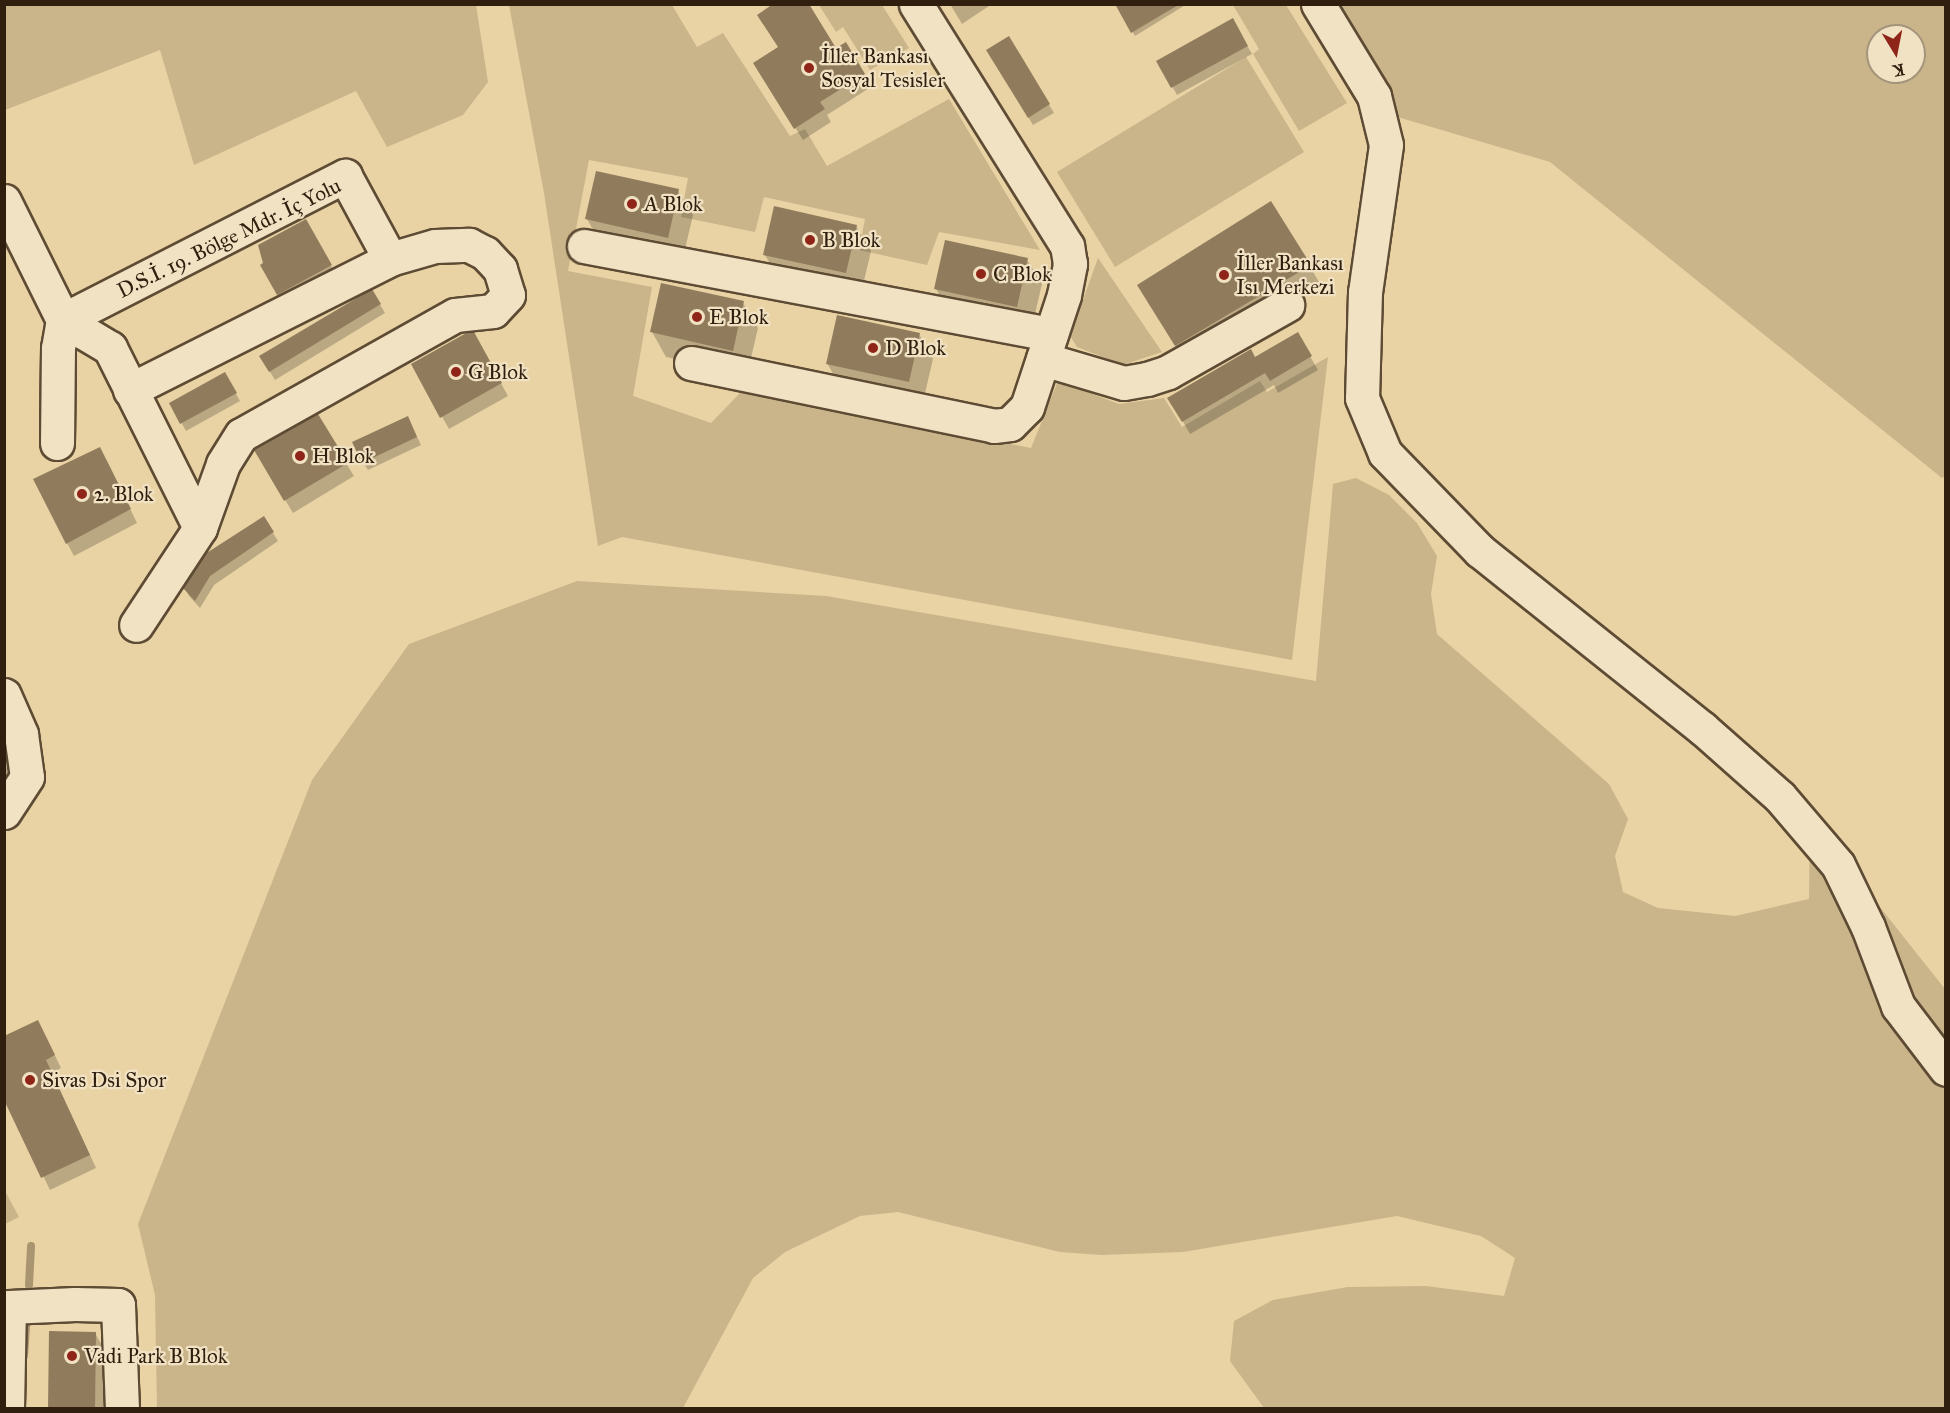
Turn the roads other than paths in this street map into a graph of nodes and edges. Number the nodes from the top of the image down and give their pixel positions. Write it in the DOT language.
graph roads {
  1 [pos="916,4"];
  2 [pos="1318,4"];
  3 [pos="4,201"];
  4 [pos="584,246"];
  5 [pos="390,259"];
  6 [pos="1287,305"];
  7 [pos="63,320"];
  8 [pos="1047,346"];
  9 [pos="691,363"];
  10 [pos="130,390"];
  11 [pos="57,443"];
  12 [pos="200,528"];
  13 [pos="136,625"];
  14 [pos="4,695"];
  15 [pos="4,812"];
  16 [pos="1946,1068"];
  17 [pos="7,1408"];
  18 [pos="122,1408"];
  1 -- 8 [label="street"];
  2 -- 16 [label="street"];
  3 -- 7 [label="street"];
  4 -- 8 [label="street"];
  5 -- 7 [label="street, D.S.İ. 19. Bölge Mdr. İç Yolu"];
  5 -- 10 [label="street"];
  5 -- 12 [label="street"];
  6 -- 8 [label="street"];
  7 -- 10 [label="street"];
  7 -- 11 [label="street"];
  8 -- 9 [label="street"];
  10 -- 12 [label="street"];
  12 -- 13 [label="street"];
  14 -- 15 [label="street"];
  17 -- 18 [label="street"];
}
